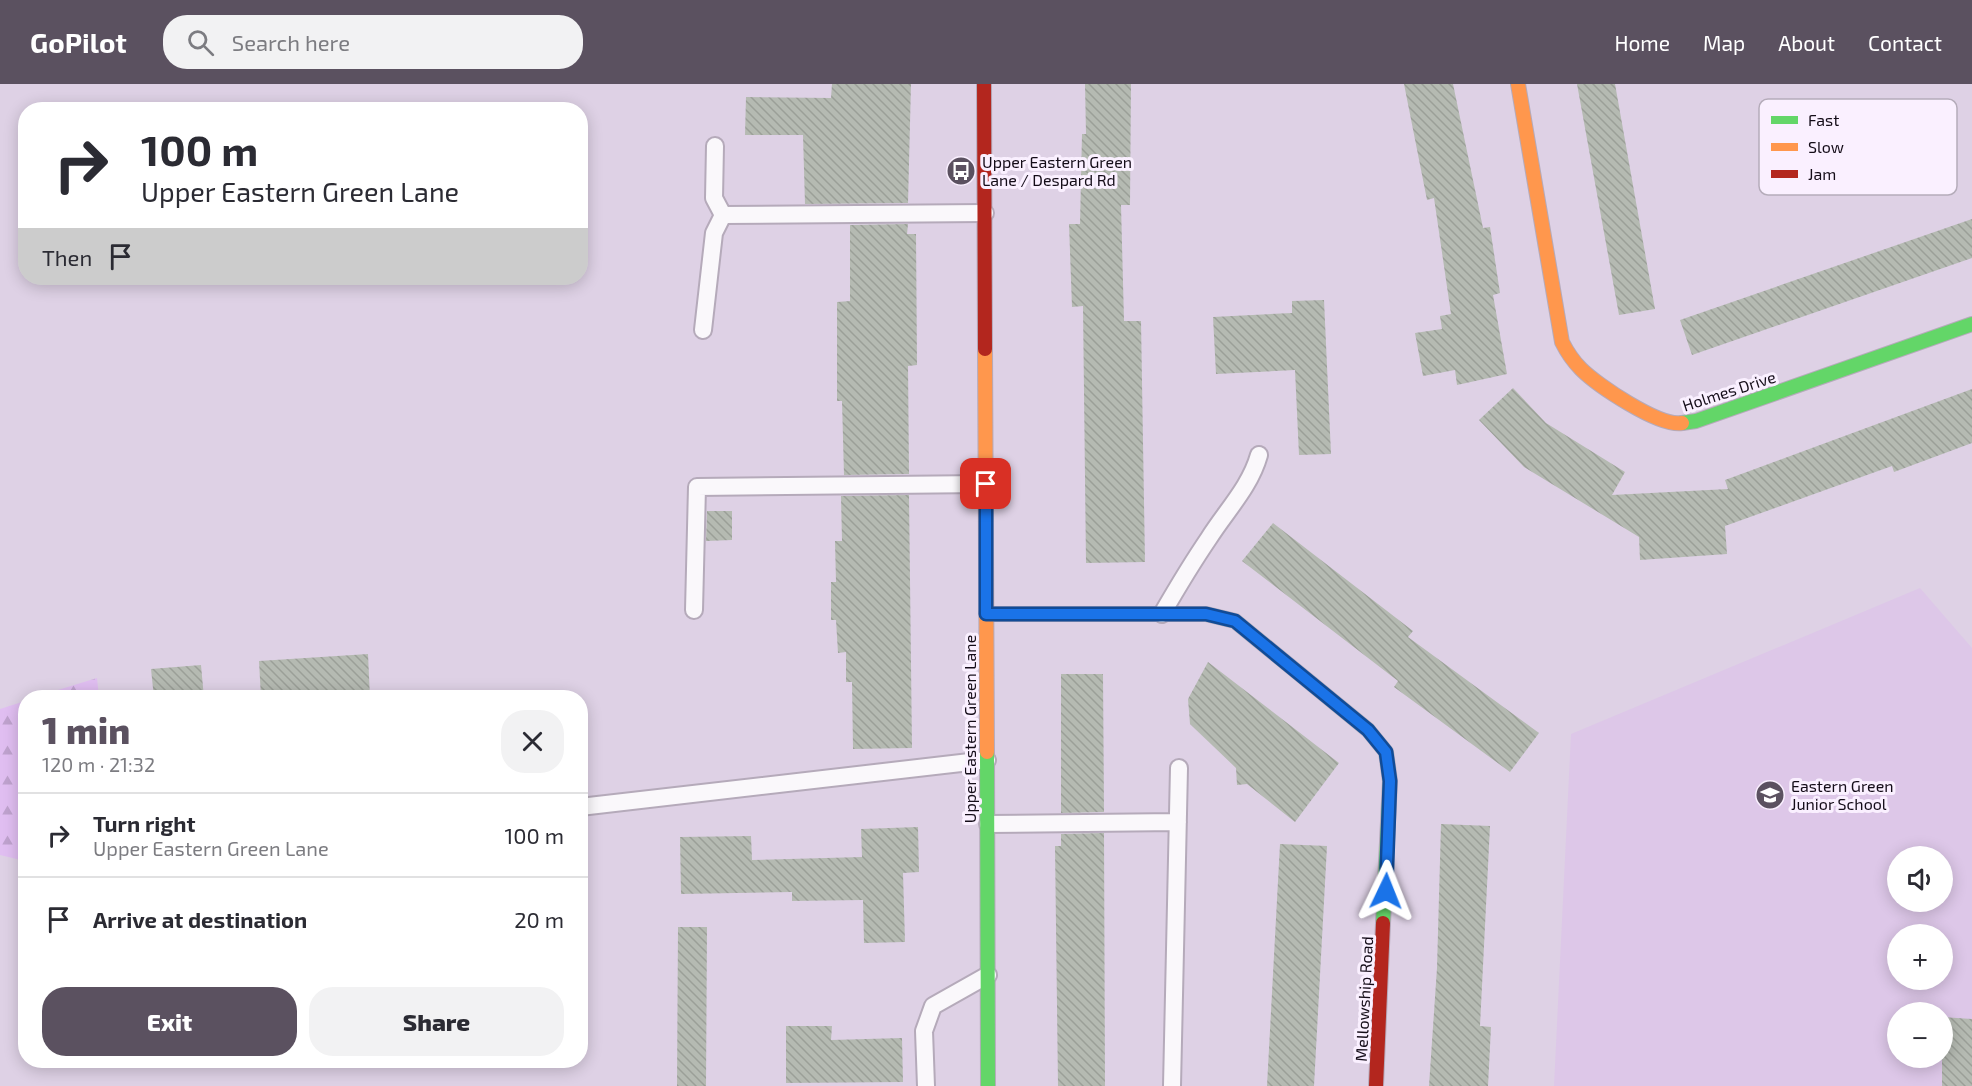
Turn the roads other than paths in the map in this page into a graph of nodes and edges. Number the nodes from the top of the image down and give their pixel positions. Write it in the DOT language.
graph roads {
  1 [pos="984,84"];
  2 [pos="1518,84"];
  3 [pos="715,146"];
  4 [pos="985,213"];
  5 [pos="723,215"];
  6 [pos="1972,324"];
  7 [pos="703,330"];
  8 [pos="1259,455"];
  9 [pos="986,484"];
  10 [pos="694,609"];
  11 [pos="986,614"];
  12 [pos="1162,614"];
  13 [pos="987,760"];
  14 [pos="1179,768"];
  15 [pos="588,806"];
  16 [pos="1178,822"];
  17 [pos="988,824"];
  18 [pos="988,975"];
  19 [pos="926,1086"];
  20 [pos="988,1086"];
  21 [pos="1172,1086"];
  22 [pos="1376,1086"];
  1 -- 4 [label="street, Upper Eastern Green Lane"];
  2 -- 6 [label="street, Holmes Drive"];
  3 -- 5 [label="lane"];
  4 -- 5 [label="lane"];
  4 -- 9 [label="street, Upper Eastern Green Lane"];
  5 -- 7 [label="lane"];
  8 -- 12 [label="lane"];
  9 -- 10 [label="lane"];
  9 -- 11 [label="street, Upper Eastern Green Lane"];
  11 -- 12 [label="street, Mellowship Road"];
  11 -- 13 [label="street, Upper Eastern Green Lane"];
  12 -- 22 [label="street, Mellowship Road"];
  13 -- 15 [label="lane"];
  13 -- 17 [label="street, Upper Eastern Green Lane"];
  14 -- 16 [label="lane"];
  16 -- 17 [label="lane"];
  16 -- 21 [label="lane"];
  17 -- 18 [label="street, Upper Eastern Green Lane"];
  18 -- 19 [label="lane"];
  18 -- 20 [label="street, Upper Eastern Green Lane"];
}
